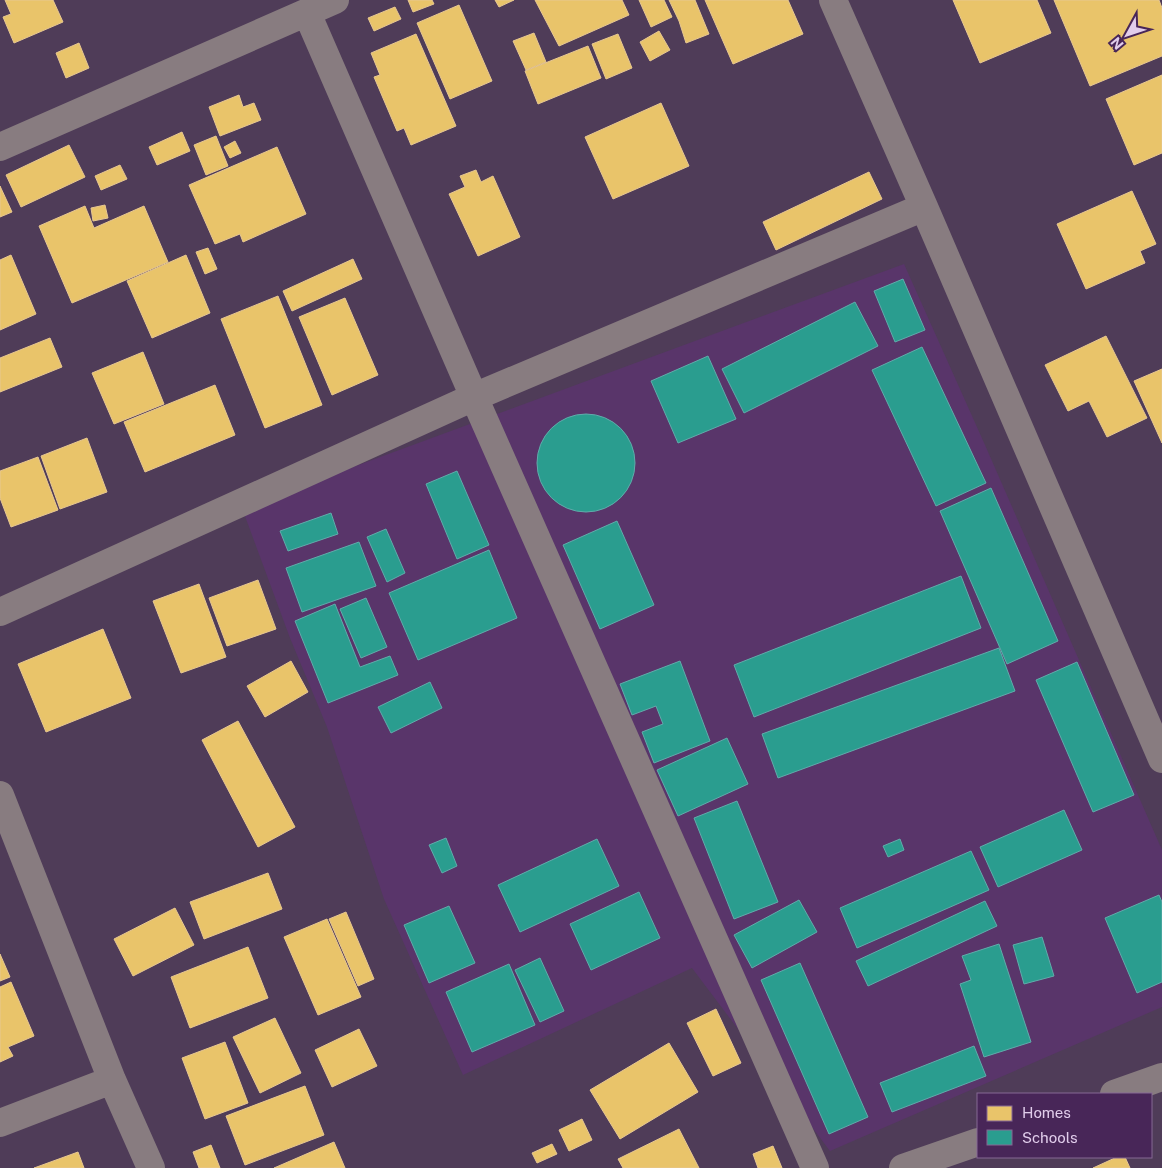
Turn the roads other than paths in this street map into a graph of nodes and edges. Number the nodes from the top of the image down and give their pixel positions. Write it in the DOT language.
graph roads {
  1 [pos="335,0"];
  2 [pos="833,0"];
  3 [pos="307,13"];
  4 [pos="0,147"];
  5 [pos="924,207"];
  6 [pos="474,397"];
  7 [pos="0,612"];
  8 [pos="1162,759"];
  9 [pos="0,795"];
  10 [pos="1162,1077"];
  11 [pos="112,1080"];
  12 [pos="1117,1093"];
  13 [pos="0,1123"];
  14 [pos="977,1142"];
  15 [pos="151,1168"];
  16 [pos="815,1168"];
  17 [pos="904,1168"];
  1 -- 3 [label="street"];
  2 -- 5 [label="street"];
  3 -- 4 [label="street"];
  3 -- 6 [label="street"];
  5 -- 6 [label="street"];
  5 -- 8 [label="street"];
  6 -- 7 [label="street"];
  6 -- 16 [label="street"];
  9 -- 11 [label="street"];
  10 -- 12 [label="street"];
  11 -- 13 [label="street"];
  11 -- 15 [label="street"];
  14 -- 17 [label="street"];
}
